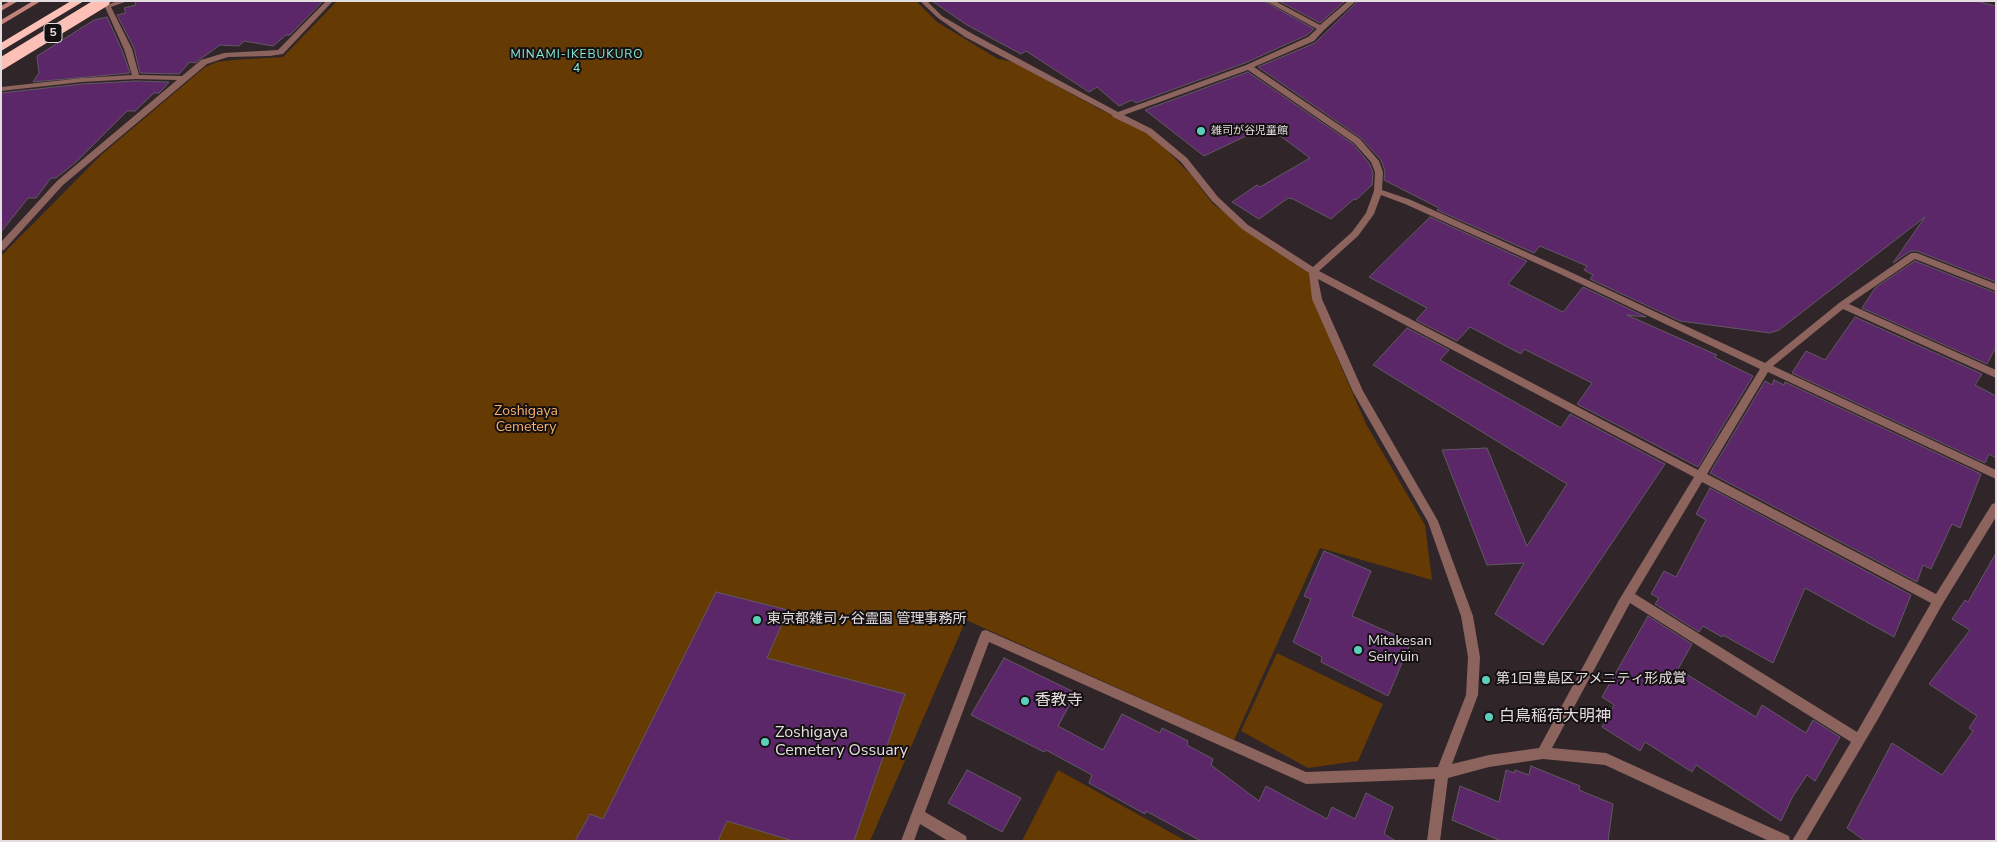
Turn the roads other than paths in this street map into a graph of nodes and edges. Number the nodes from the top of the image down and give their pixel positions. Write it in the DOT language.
graph roads {
  1 [pos="15,1"];
  2 [pos="38,1"];
  3 [pos="79,1"];
  4 [pos="90,1"];
  5 [pos="125,1"];
  6 [pos="330,1"];
  7 [pos="924,1"];
  8 [pos="1269,1"];
  9 [pos="1353,1"];
  10 [pos="107,3"];
  11 [pos="1,10"];
  12 [pos="1,23"];
  13 [pos="1321,28"];
  14 [pos="1,48"];
  15 [pos="1,64"];
  16 [pos="1248,67"];
  17 [pos="1,68"];
  18 [pos="136,77"];
  19 [pos="184,78"];
  20 [pos="1,89"];
  21 [pos="1116,115"];
  22 [pos="1378,191"];
  23 [pos="1,248"];
  24 [pos="1313,272"];
  25 [pos="1996,288"];
  26 [pos="1842,305"];
  27 [pos="1766,367"];
  28 [pos="1996,374"];
  29 [pos="1996,475"];
  30 [pos="1700,476"];
  31 [pos="1996,507"];
  32 [pos="1628,596"];
  33 [pos="1938,601"];
  34 [pos="1859,740"];
  35 [pos="1543,753"];
  36 [pos="1442,773"];
  37 [pos="918,814"];
  38 [pos="907,841"];
  39 [pos="961,841"];
  40 [pos="1433,841"];
  41 [pos="1784,841"];
  42 [pos="1798,841"];
  1 -- 11 [label="main road"];
  2 -- 12 [label="main road"];
  3 -- 14 [label="highway, 5"];
  4 -- 10 [label="street"];
  5 -- 10 [label="street"];
  6 -- 19 [label="street"];
  7 -- 21 [label="street"];
  8 -- 13 [label="street"];
  9 -- 13 [label="street"];
  10 -- 15 [label="highway, 5, bridge"];
  10 -- 17 [label="street"];
  10 -- 18 [label="street"];
  13 -- 16 [label="street"];
  16 -- 21 [label="street"];
  16 -- 22 [label="street"];
  18 -- 19 [label="street"];
  18 -- 20 [label="street"];
  19 -- 23 [label="street"];
  21 -- 24 [label="street"];
  22 -- 24 [label="street"];
  22 -- 27 [label="street"];
  24 -- 30 [label="street"];
  24 -- 36 [label="street"];
  25 -- 26 [label="street"];
  26 -- 27 [label="street"];
  26 -- 28 [label="street"];
  27 -- 29 [label="street"];
  27 -- 30 [label="street"];
  30 -- 32 [label="street"];
  30 -- 33 [label="street"];
  31 -- 33 [label="street"];
  32 -- 34 [label="street"];
  32 -- 35 [label="street"];
  33 -- 34 [label="street"];
  34 -- 42 [label="street"];
  35 -- 36 [label="street"];
  35 -- 41 [label="street"];
  36 -- 37 [label="street"];
  36 -- 40 [label="street"];
  37 -- 38 [label="street"];
  37 -- 39 [label="street"];
}
